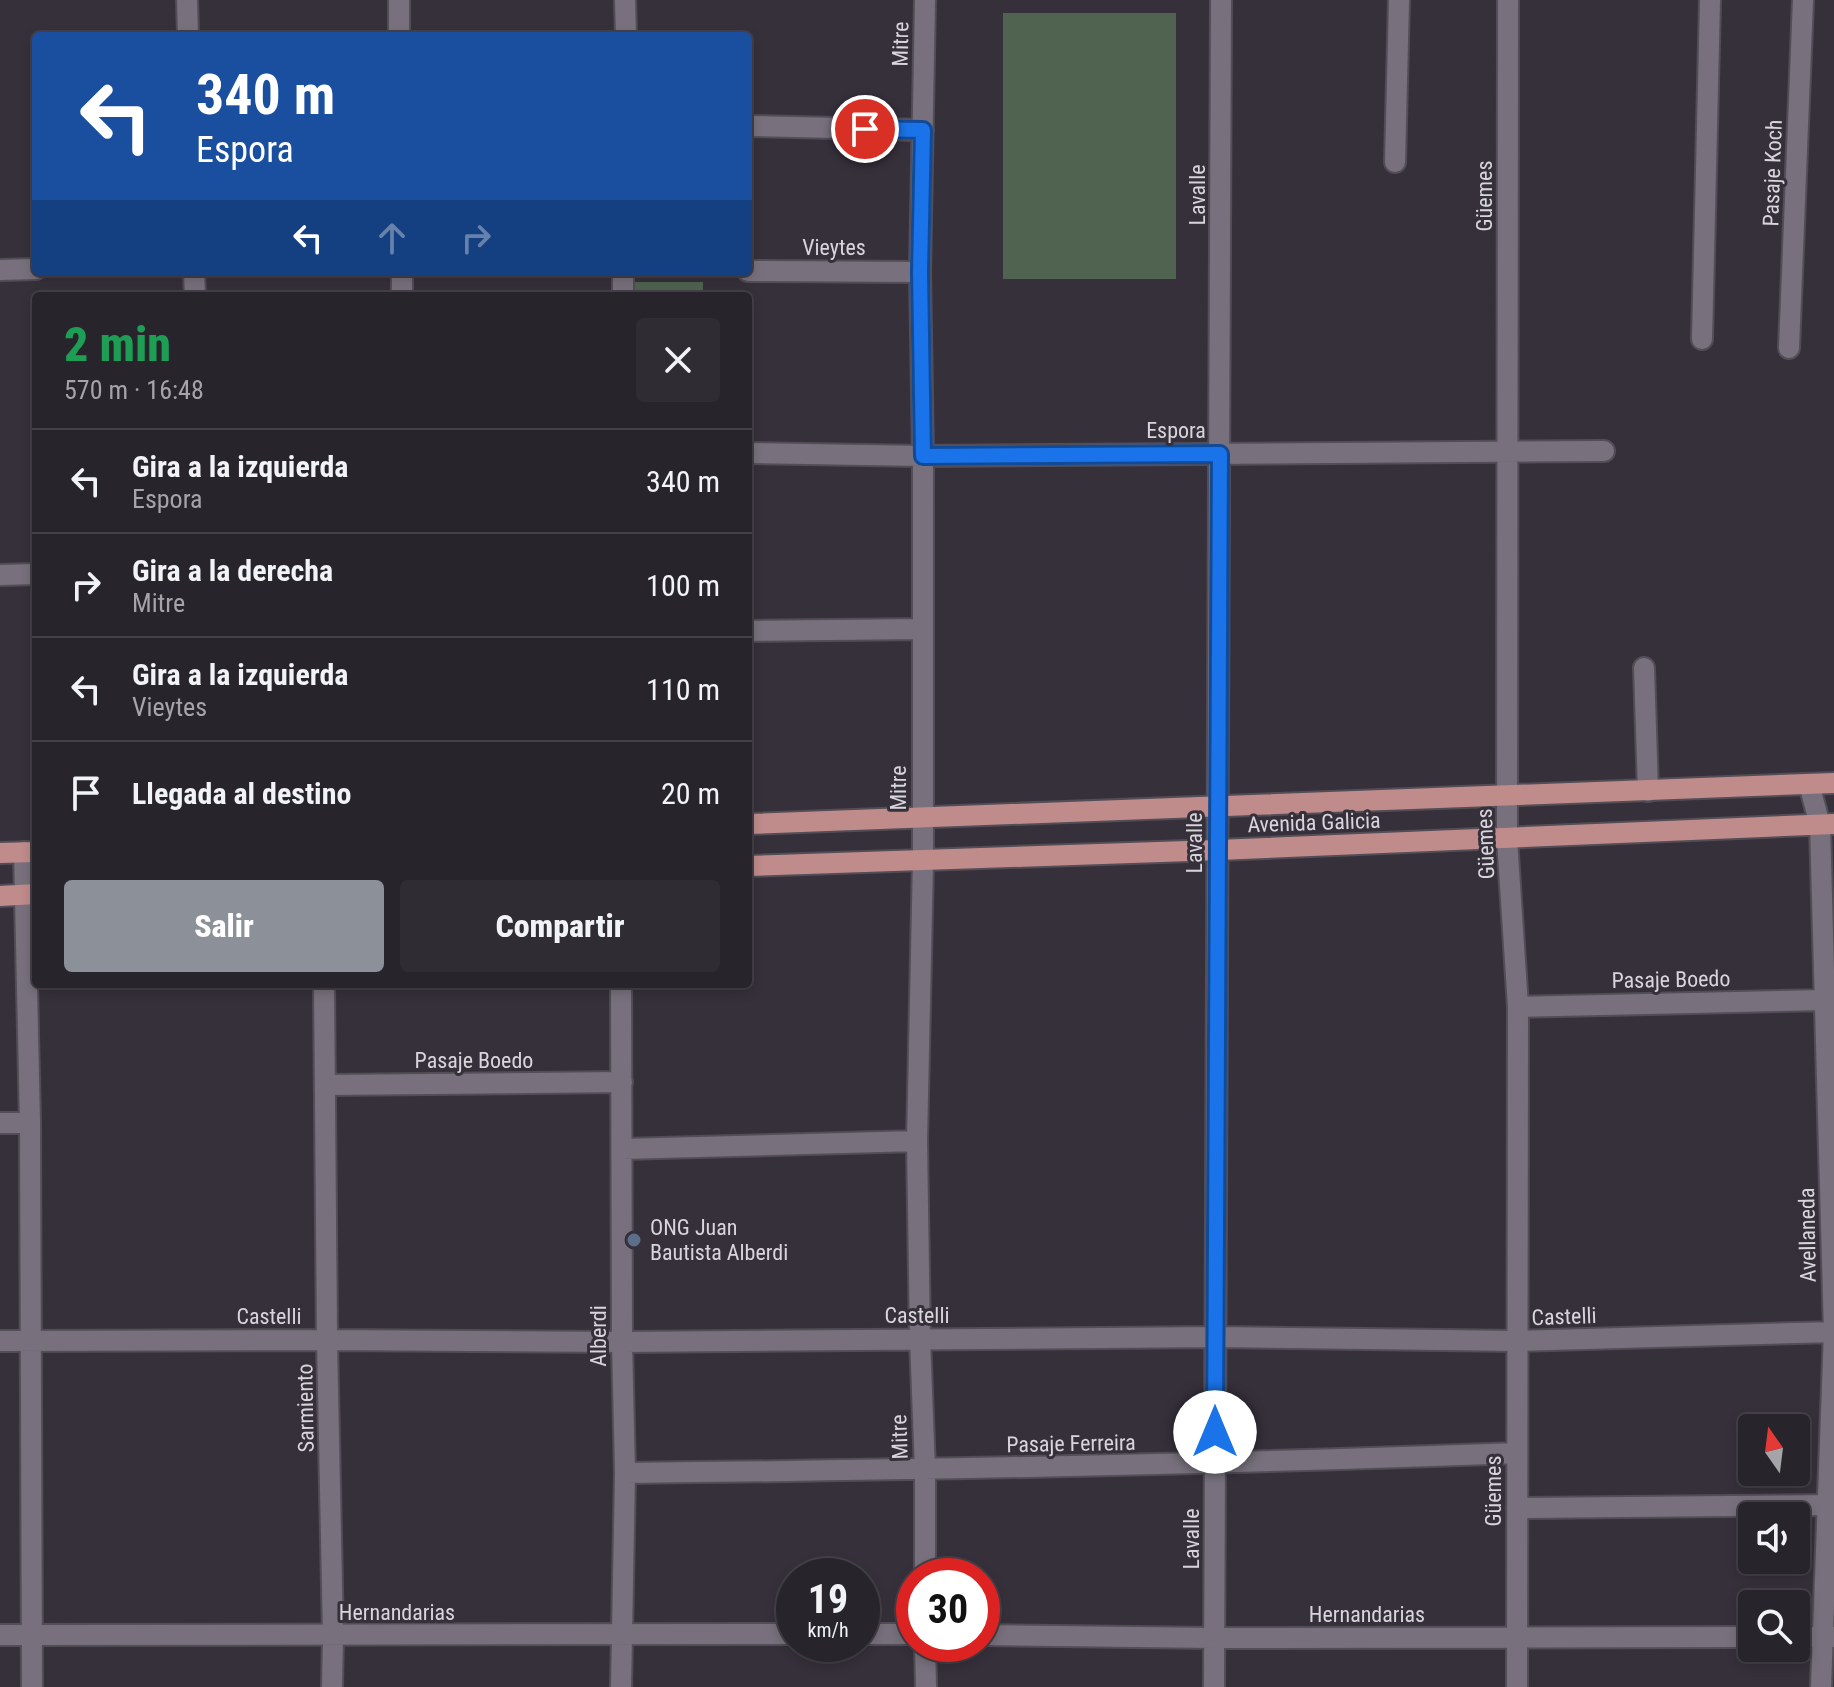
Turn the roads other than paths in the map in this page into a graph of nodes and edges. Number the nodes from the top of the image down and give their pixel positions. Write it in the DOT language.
graph roads {
  1 [pos="187,0"];
  2 [pos="399,0"];
  3 [pos="625,0"];
  4 [pos="925,0"];
  5 [pos="1221,0"];
  6 [pos="1399,0"];
  7 [pos="1508,0"];
  8 [pos="1710,0"];
  9 [pos="1803,0"];
  10 [pos="188,32"];
  11 [pos="399,32"];
  12 [pos="626,32"];
  13 [pos="752,126"];
  14 [pos="923,130"];
  15 [pos="1395,162"];
  16 [pos="32,269"];
  17 [pos="0,270"];
  18 [pos="752,271"];
  19 [pos="920,272"];
  20 [pos="1702,339"];
  21 [pos="1789,348"];
  22 [pos="1604,451"];
  23 [pos="1508,452"];
  24 [pos="752,453"];
  25 [pos="1220,454"];
  26 [pos="923,456"];
  27 [pos="32,574"];
  28 [pos="0,575"];
  29 [pos="922,629"];
  30 [pos="752,631"];
  31 [pos="1644,668"];
  32 [pos="1834,783"];
  33 [pos="1809,784"];
  34 [pos="1648,791"];
  35 [pos="1507,796"];
  36 [pos="1218,805"];
  37 [pos="923,817"];
  38 [pos="752,824"];
  39 [pos="1827,824"];
  40 [pos="1507,839"];
  41 [pos="1218,850"];
  42 [pos="30,852"];
  43 [pos="0,853"];
  44 [pos="923,861"];
  45 [pos="752,866"];
  46 [pos="31,894"];
  47 [pos="0,896"];
  48 [pos="324,988"];
  49 [pos="621,988"];
  50 [pos="1825,1000"];
  51 [pos="1518,1007"];
  52 [pos="622,1082"];
  53 [pos="326,1085"];
  54 [pos="0,1123"];
  55 [pos="30,1123"];
  56 [pos="917,1141"];
  57 [pos="622,1149"];
  58 [pos="1834,1332"];
  59 [pos="1216,1337"];
  60 [pos="920,1339"];
  61 [pos="327,1340"];
  62 [pos="0,1341"];
  63 [pos="31,1341"];
  64 [pos="1518,1341"];
  65 [pos="622,1342"];
  66 [pos="1517,1453"];
  67 [pos="1215,1464"];
  68 [pos="925,1470"];
  69 [pos="625,1473"];
  70 [pos="1831,1505"];
  71 [pos="1517,1508"];
  72 [pos="925,1558"];
  73 [pos="622,1634"];
  74 [pos="776,1634"];
  75 [pos="0,1635"];
  76 [pos="31,1635"];
  77 [pos="1000,1635"];
  78 [pos="333,1636"];
  79 [pos="1738,1637"];
  80 [pos="1828,1637"];
  81 [pos="1215,1638"];
  82 [pos="1517,1638"];
  83 [pos="925,1662"];
  84 [pos="32,1687"];
  85 [pos="332,1687"];
  86 [pos="621,1687"];
  87 [pos="926,1687"];
  88 [pos="1214,1687"];
  89 [pos="1517,1687"];
  90 [pos="1821,1687"];
  1 -- 10 [label="street"];
  2 -- 11 [label="street"];
  3 -- 12 [label="street"];
  4 -- 14 [label="street, Mitre"];
  5 -- 25 [label="street, Lavalle"];
  6 -- 15 [label="street"];
  7 -- 23 [label="street, Güemes"];
  8 -- 20 [label="street"];
  9 -- 21 [label="street, Pasaje Koch"];
  13 -- 14 [label="street"];
  14 -- 19 [label="street, Mitre"];
  16 -- 17 [label="street"];
  18 -- 19 [label="street, Vieytes"];
  19 -- 26 [label="street, Mitre"];
  22 -- 23 [label="street, Espora"];
  23 -- 25 [label="street, Espora"];
  23 -- 35 [label="street, Güemes"];
  24 -- 26 [label="street, Espora"];
  25 -- 26 [label="street, Espora"];
  25 -- 36 [label="street, Lavalle"];
  26 -- 29 [label="street, Mitre"];
  27 -- 28 [label="street"];
  29 -- 30 [label="street"];
  29 -- 37 [label="street, Mitre"];
  31 -- 34 [label="street"];
  32 -- 33 [label="main road, Avenida Galicia"];
  33 -- 34 [label="main road, Avenida Galicia"];
  33 -- 39 [label="street, Avellaneda"];
  34 -- 35 [label="main road, Avenida Galicia"];
  35 -- 36 [label="main road, Avenida Galicia"];
  35 -- 40 [label="street, Güemes"];
  36 -- 37 [label="main road, Avenida Galicia"];
  36 -- 41 [label="street, Lavalle"];
  37 -- 38 [label="main road, Avenida Galicia"];
  37 -- 44 [label="street, Mitre"];
  39 -- 40 [label="main road, Avenida Galicia"];
  39 -- 50 [label="street, Avellaneda"];
  40 -- 41 [label="main road, Avenida Galicia"];
  40 -- 51 [label="street, Güemes"];
  41 -- 44 [label="main road, Avenida Galicia"];
  41 -- 59 [label="street, Lavalle"];
  42 -- 43 [label="main road"];
  42 -- 46 [label="street"];
  44 -- 45 [label="main road, Avenida Galicia"];
  44 -- 56 [label="street, Mitre"];
  46 -- 47 [label="main road"];
  46 -- 55 [label="street"];
  48 -- 53 [label="street, Sarmiento"];
  49 -- 52 [label="street, Alberdi"];
  50 -- 51 [label="street, Pasaje Boedo"];
  50 -- 58 [label="street, Avellaneda"];
  51 -- 64 [label="street, Güemes"];
  52 -- 53 [label="street, Pasaje Boedo"];
  52 -- 57 [label="street, Alberdi"];
  53 -- 61 [label="street, Sarmiento"];
  54 -- 55 [label="street"];
  55 -- 63 [label="street"];
  56 -- 57 [label="street"];
  56 -- 60 [label="street, Mitre"];
  57 -- 65 [label="street, Alberdi"];
  58 -- 64 [label="street, Castelli"];
  58 -- 70 [label="street, Avellaneda"];
  59 -- 60 [label="street, Castelli"];
  59 -- 64 [label="street, Castelli"];
  59 -- 67 [label="street, Lavalle"];
  60 -- 65 [label="street, Castelli"];
  60 -- 68 [label="street, Mitre"];
  61 -- 63 [label="street, Castelli"];
  61 -- 65 [label="street, Castelli"];
  61 -- 78 [label="street, Sarmiento"];
  62 -- 63 [label="street, Castelli"];
  63 -- 76 [label="street"];
  64 -- 66 [label="street, Güemes"];
  65 -- 69 [label="street, Alberdi"];
  66 -- 67 [label="street, Pasaje Ferreira"];
  66 -- 71 [label="street, Güemes"];
  67 -- 68 [label="street, Pasaje Ferreira"];
  67 -- 81 [label="street, Lavalle"];
  68 -- 69 [label="street, Pasaje Ferreira"];
  68 -- 72 [label="street, Mitre"];
  69 -- 73 [label="street, Alberdi"];
  70 -- 71 [label="street"];
  70 -- 80 [label="street, Avellaneda"];
  71 -- 82 [label="street, Güemes"];
  73 -- 74 [label="street, Hernandarias"];
  73 -- 78 [label="street, Hernandarias"];
  73 -- 86 [label="street, Alberdi"];
  75 -- 76 [label="street, Hernandarias"];
  76 -- 78 [label="street, Hernandarias"];
  76 -- 84 [label="street"];
  77 -- 81 [label="street, Hernandarias"];
  78 -- 85 [label="street, Sarmiento"];
  79 -- 82 [label="street, Hernandarias"];
  80 -- 90 [label="street, Avellaneda"];
  81 -- 82 [label="street, Hernandarias"];
  81 -- 88 [label="street, Lavalle"];
  82 -- 89 [label="street, Güemes"];
  83 -- 87 [label="street"];
}
